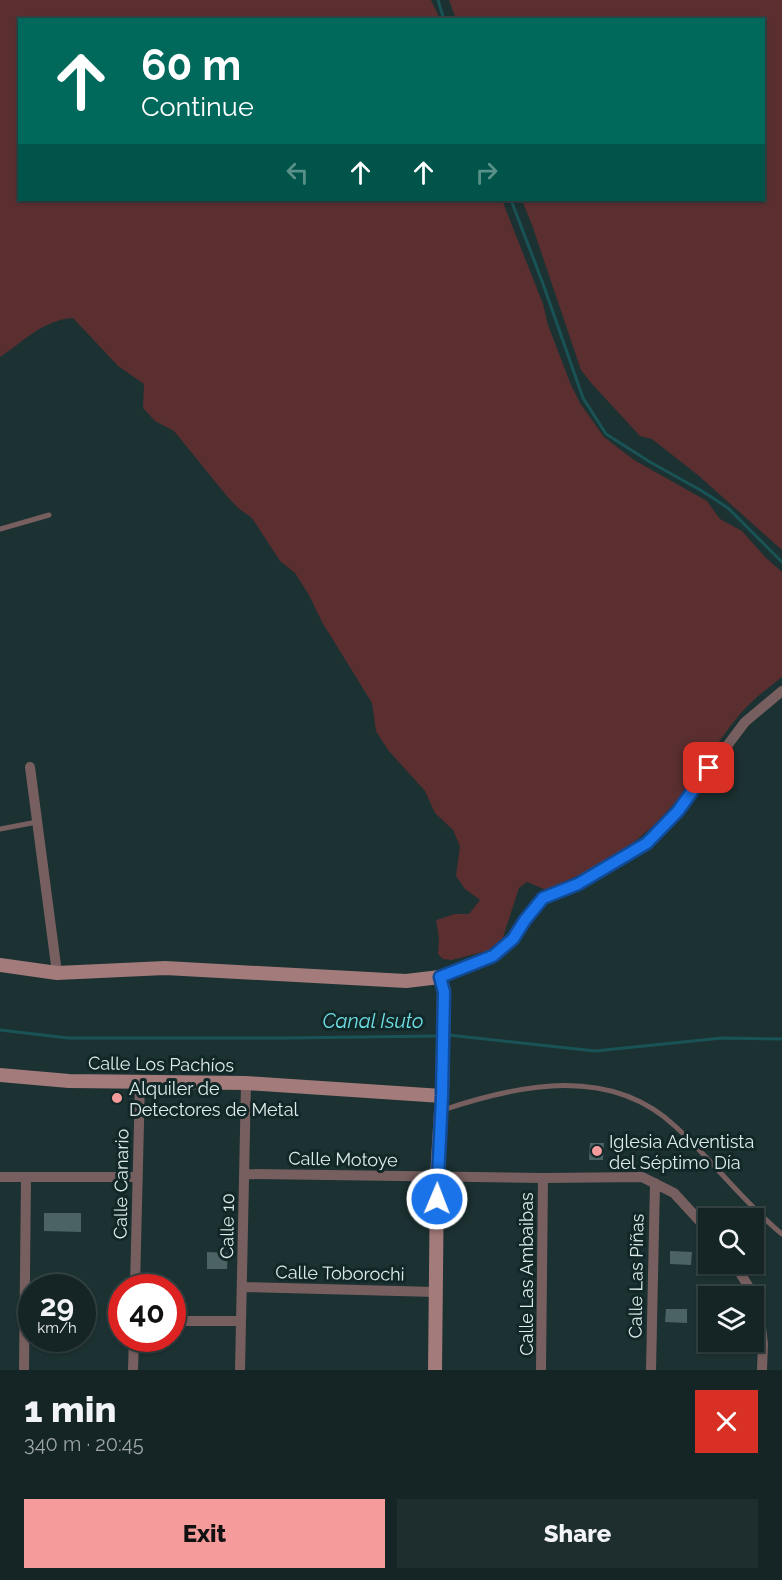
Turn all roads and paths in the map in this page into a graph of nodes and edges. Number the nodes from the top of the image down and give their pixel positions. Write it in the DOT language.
graph roads {
  1 [pos="49,515"];
  2 [pos="0,530"];
  3 [pos="782,691"];
  4 [pos="30,767"];
  5 [pos="37,821"];
  6 [pos="0,829"];
  7 [pos="0,965"];
  8 [pos="57,973"];
  9 [pos="440,977"];
  10 [pos="0,1075"];
  11 [pos="140,1082"];
  12 [pos="246,1083"];
  13 [pos="442,1096"];
  14 [pos="441,1110"];
  15 [pos="245,1174"];
  16 [pos="437,1176"];
  17 [pos="137,1177"];
  18 [pos="0,1178"];
  19 [pos="26,1178"];
  20 [pos="543,1178"];
  21 [pos="655,1183"];
  22 [pos="698,1219"];
  23 [pos="782,1234"];
  24 [pos="135,1274"];
  25 [pos="741,1274"];
  26 [pos="242,1287"];
  27 [pos="436,1292"];
  28 [pos="186,1320"];
  29 [pos="241,1321"];
  30 [pos="134,1352"];
  31 [pos="24,1370"];
  32 [pos="133,1370"];
  33 [pos="240,1370"];
  34 [pos="435,1370"];
  35 [pos="541,1370"];
  36 [pos="651,1370"];
  37 [pos="762,1370"];
  1 -- 2 [label="lane"];
  3 -- 9 [label="street"];
  4 -- 5 [label="street"];
  5 -- 6 [label="lane"];
  5 -- 8 [label="street"];
  7 -- 8 [label="street"];
  8 -- 9 [label="street"];
  9 -- 13 [label="street"];
  10 -- 11 [label="street, Calle Los Pachíos"];
  11 -- 12 [label="street, Calle Los Pachíos"];
  11 -- 17 [label="street, Calle Canario"];
  12 -- 13 [label="street, Calle Los Pachíos"];
  12 -- 15 [label="street, Calle 10"];
  13 -- 14 [label="street"];
  14 -- 16 [label="street"];
  14 -- 23 [label="lane"];
  15 -- 16 [label="street, Calle Motoye"];
  15 -- 26 [label="street, Calle 10"];
  16 -- 20 [label="street, Calle Motoye"];
  16 -- 27 [label="street"];
  17 -- 19 [label="street"];
  17 -- 24 [label="street, Calle Canario"];
  18 -- 19 [label="street"];
  19 -- 31 [label="street"];
  20 -- 21 [label="street, Calle Motoye"];
  20 -- 35 [label="street, Calle Las Ambaibas"];
  21 -- 22 [label="street, Calle Motoye"];
  21 -- 36 [label="street, Calle Las Piñas"];
  25 -- 37 [label="street"];
  26 -- 27 [label="street, Calle Toborochi"];
  26 -- 29 [label="street, Calle 10"];
  27 -- 34 [label="street"];
  28 -- 29 [label="street"];
  29 -- 33 [label="street, Calle 10"];
  30 -- 32 [label="street"];
}
